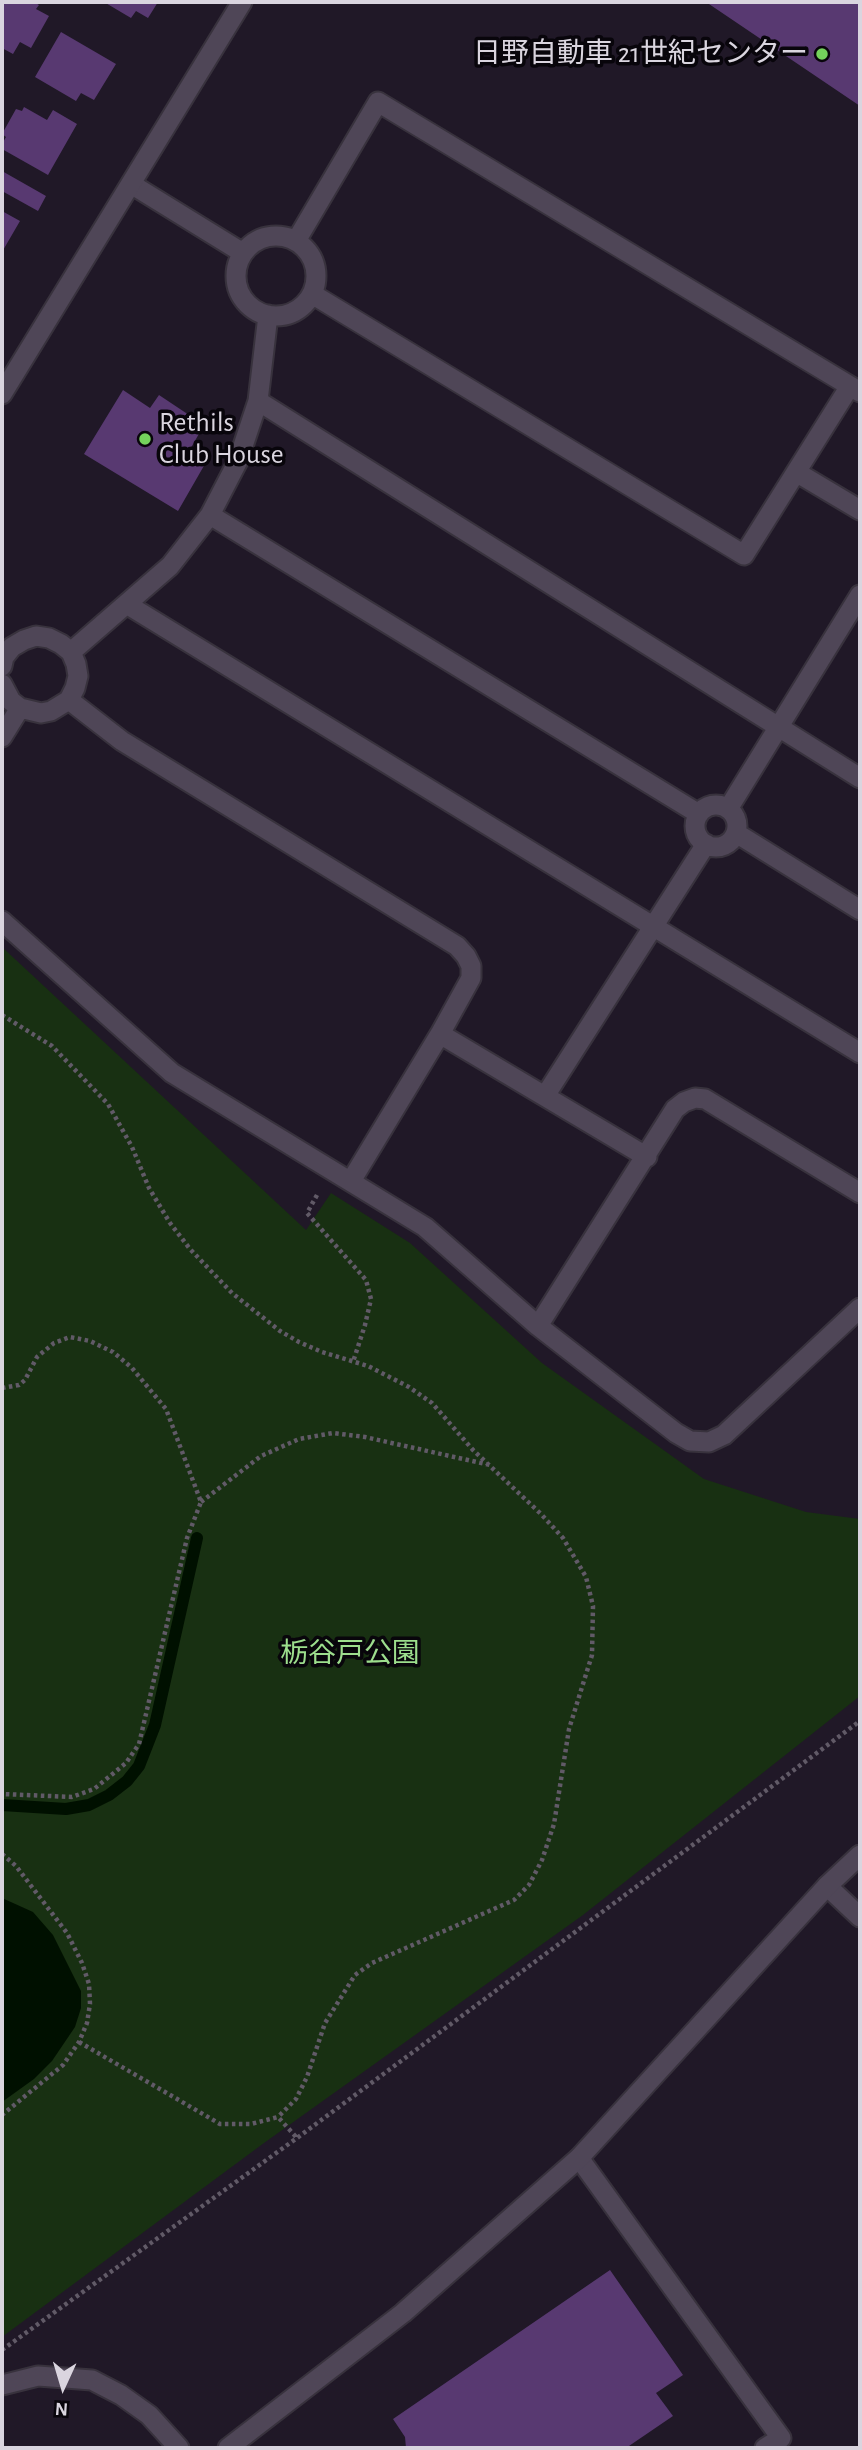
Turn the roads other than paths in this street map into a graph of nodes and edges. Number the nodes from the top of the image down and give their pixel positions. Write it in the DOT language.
graph roads {
  1 [pos="242,2"];
  2 [pos="131,184"];
  3 [pos="296,241"];
  4 [pos="243,253"];
  5 [pos="312,294"];
  6 [pos="268,315"];
  7 [pos="855,389"];
  8 [pos="2,394"];
  9 [pos="258,401"];
  10 [pos="796,472"];
  11 [pos="860,510"];
  12 [pos="210,515"];
  13 [pos="860,595"];
  14 [pos="128,605"];
  15 [pos="71,652"];
  16 [pos="3,660"];
  17 [pos="2,684"];
  18 [pos="69,700"];
  19 [pos="20,709"];
  20 [pos="780,728"];
  21 [pos="2,737"];
  22 [pos="860,778"];
  23 [pos="728,809"];
  24 [pos="699,814"];
  25 [pos="736,833"];
  26 [pos="706,844"];
  27 [pos="860,910"];
  28 [pos="2,921"];
  29 [pos="652,926"];
  30 [pos="440,1034"];
  31 [pos="860,1054"];
  32 [pos="545,1096"];
  33 [pos="647,1157"];
  34 [pos="351,1181"];
  35 [pos="860,1193"];
  36 [pos="860,1308"];
  37 [pos="538,1326"];
  38 [pos="860,1855"];
  39 [pos="827,1886"];
  40 [pos="860,1917"];
  41 [pos="579,2158"];
  42 [pos="2,2385"];
  43 [pos="179,2448"];
  44 [pos="228,2448"];
  45 [pos="765,2448"];
  1 -- 2 [label="street"];
  2 -- 4 [label="street"];
  2 -- 8 [label="street"];
  3 -- 4 [label="street"];
  3 -- 5 [label="street"];
  3 -- 7 [label="street"];
  4 -- 6 [label="street"];
  5 -- 6 [label="street"];
  5 -- 10 [label="street"];
  6 -- 9 [label="street"];
  7 -- 10 [label="street"];
  9 -- 12 [label="street"];
  9 -- 20 [label="street"];
  10 -- 11 [label="street"];
  12 -- 14 [label="street"];
  12 -- 24 [label="street"];
  13 -- 20 [label="street"];
  14 -- 15 [label="street"];
  14 -- 29 [label="street"];
  15 -- 16 [label="street"];
  15 -- 18 [label="street"];
  17 -- 19 [label="street"];
  18 -- 19 [label="street"];
  18 -- 30 [label="street"];
  19 -- 21 [label="street"];
  20 -- 22 [label="street"];
  20 -- 23 [label="street"];
  23 -- 24 [label="street"];
  23 -- 25 [label="street"];
  24 -- 26 [label="street"];
  25 -- 26 [label="street"];
  25 -- 27 [label="street"];
  26 -- 29 [label="street"];
  28 -- 34 [label="street"];
  29 -- 31 [label="street"];
  29 -- 32 [label="street"];
  30 -- 32 [label="street"];
  30 -- 34 [label="street"];
  32 -- 33 [label="street"];
  33 -- 35 [label="street"];
  33 -- 37 [label="street"];
  34 -- 37 [label="street"];
  36 -- 37 [label="street"];
  38 -- 39 [label="street"];
  39 -- 40 [label="street"];
  39 -- 41 [label="street"];
  41 -- 44 [label="street"];
  41 -- 45 [label="street"];
  42 -- 43 [label="street"];
}
